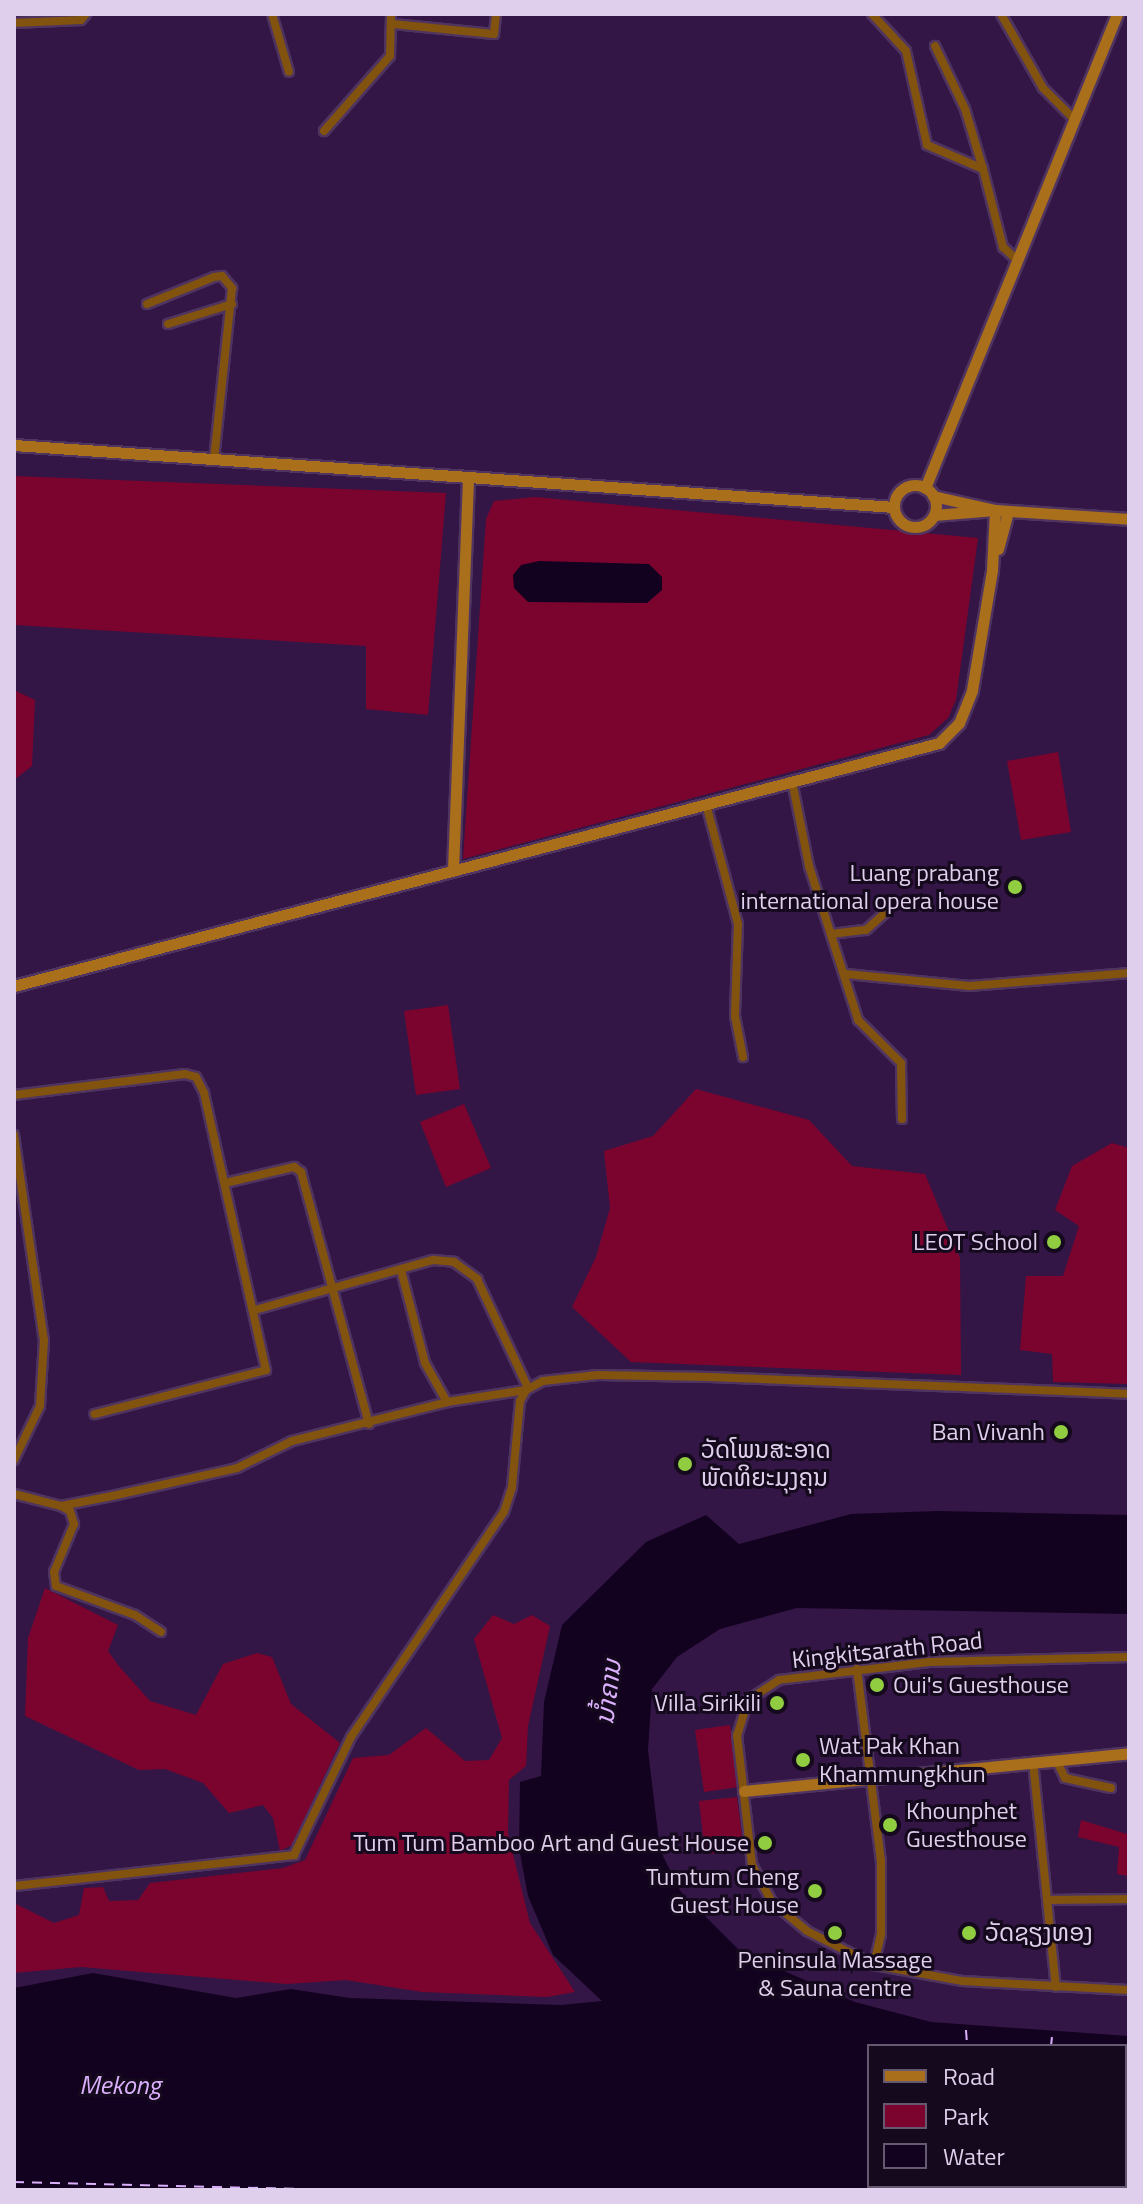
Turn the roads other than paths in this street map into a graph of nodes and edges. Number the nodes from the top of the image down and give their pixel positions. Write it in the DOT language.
graph roads {
  1 [pos="86,14"];
  2 [pos="272,14"];
  3 [pos="496,14"];
  4 [pos="872,14"];
  5 [pos="1001,14"];
  6 [pos="1117,14"];
  7 [pos="392,19"];
  8 [pos="14,23"];
  9 [pos="935,46"];
  10 [pos="289,72"];
  11 [pos="1074,119"];
  12 [pos="324,131"];
  13 [pos="983,169"];
  14 [pos="1016,259"];
  15 [pos="147,304"];
  16 [pos="232,304"];
  17 [pos="168,324"];
  18 [pos="14,445"];
  19 [pos="214,458"];
  20 [pos="468,477"];
  21 [pos="929,492"];
  22 [pos="894,507"];
  23 [pos="995,510"];
  24 [pos="1008,511"];
  25 [pos="934,515"];
  26 [pos="1129,519"];
  27 [pos="992,570"];
  28 [pos="792,781"];
  29 [pos="706,804"];
  30 [pos="453,870"];
  31 [pos="885,913"];
  32 [pos="831,934"];
  33 [pos="1129,973"];
  34 [pos="846,974"];
  35 [pos="14,986"];
  36 [pos="743,1057"];
  37 [pos="14,1095"];
  38 [pos="902,1119"];
  39 [pos="14,1135"];
  40 [pos="225,1183"];
  41 [pos="401,1270"];
  42 [pos="334,1291"];
  43 [pos="255,1310"];
  44 [pos="527,1389"];
  45 [pos="1129,1394"];
  46 [pos="447,1402"];
  47 [pos="95,1414"];
  48 [pos="369,1424"];
  49 [pos="14,1460"];
  50 [pos="14,1494"];
  51 [pos="61,1506"];
  52 [pos="161,1632"];
  53 [pos="1129,1657"];
  54 [pos="857,1669"];
  55 [pos="1129,1753"];
  56 [pos="1056,1760"];
  57 [pos="1033,1762"];
  58 [pos="867,1777"];
  59 [pos="1111,1788"];
  60 [pos="744,1791"];
  61 [pos="14,1886"];
  62 [pos="1129,1899"];
  63 [pos="1049,1900"];
  64 [pos="874,1965"];
  65 [pos="1056,1987"];
  66 [pos="1129,1990"];
  1 -- 8 [label="street"];
  2 -- 10 [label="street"];
  3 -- 7 [label="street"];
  4 -- 13 [label="street"];
  5 -- 11 [label="street"];
  6 -- 11 [label="main road"];
  7 -- 12 [label="street"];
  9 -- 13 [label="street"];
  11 -- 14 [label="main road"];
  13 -- 14 [label="street"];
  14 -- 21 [label="main road"];
  15 -- 16 [label="street"];
  16 -- 17 [label="street"];
  16 -- 19 [label="street"];
  18 -- 19 [label="main road"];
  19 -- 20 [label="main road"];
  20 -- 22 [label="main road"];
  20 -- 30 [label="main road"];
  21 -- 22 [label="main road"];
  21 -- 23 [label="main road"];
  21 -- 25 [label="main road"];
  22 -- 25 [label="main road"];
  23 -- 24 [label="main road"];
  23 -- 25 [label="main road"];
  23 -- 27 [label="main road"];
  24 -- 26 [label="main road"];
  24 -- 27 [label="main road"];
  27 -- 28 [label="main road"];
  28 -- 29 [label="main road"];
  28 -- 32 [label="street"];
  29 -- 30 [label="main road"];
  29 -- 36 [label="street"];
  30 -- 35 [label="main road"];
  31 -- 32 [label="street"];
  32 -- 34 [label="street"];
  33 -- 34 [label="street"];
  34 -- 38 [label="street"];
  37 -- 40 [label="street"];
  39 -- 49 [label="street"];
  40 -- 42 [label="street"];
  40 -- 43 [label="street"];
  41 -- 42 [label="street"];
  41 -- 44 [label="street"];
  41 -- 46 [label="street"];
  42 -- 43 [label="street"];
  42 -- 48 [label="street"];
  43 -- 47 [label="street"];
  44 -- 45 [label="street"];
  44 -- 46 [label="street"];
  44 -- 61 [label="street"];
  46 -- 48 [label="street"];
  48 -- 51 [label="street"];
  50 -- 51 [label="street"];
  51 -- 52 [label="street"];
  53 -- 54 [label="street, Kingkitsarath Road"];
  54 -- 58 [label="street"];
  54 -- 60 [label="street, Kingkitsarath Road"];
  55 -- 56 [label="main road"];
  56 -- 57 [label="main road"];
  56 -- 59 [label="street"];
  57 -- 58 [label="main road"];
  57 -- 63 [label="street"];
  58 -- 60 [label="main road"];
  58 -- 64 [label="street"];
  60 -- 64 [label="street, Kingkitsarath Road"];
  62 -- 63 [label="street"];
  63 -- 65 [label="street"];
  64 -- 65 [label="street, Kingkitsarath Road"];
  65 -- 66 [label="street, Kingkitsarath Road"];
}
